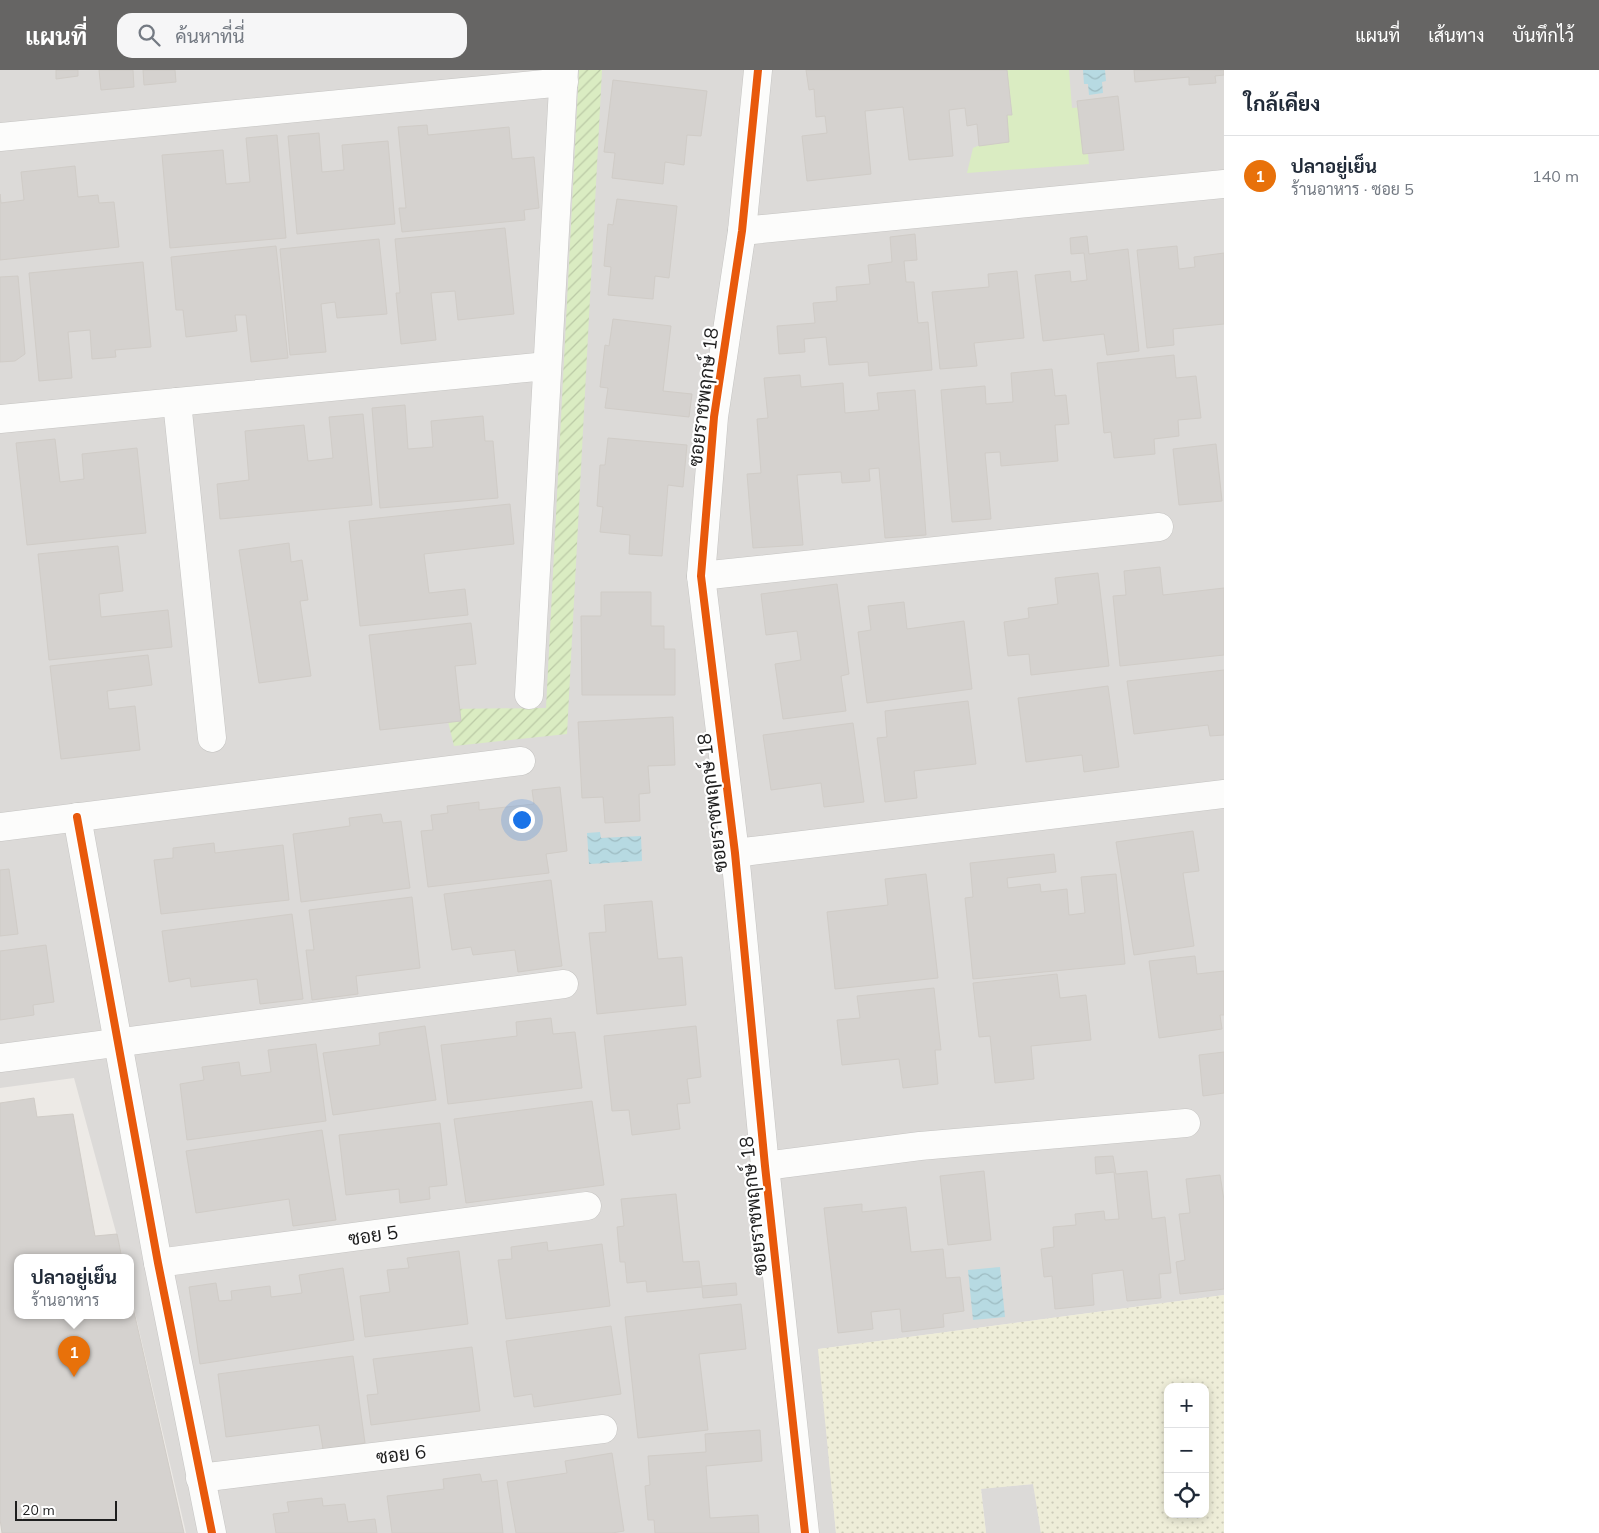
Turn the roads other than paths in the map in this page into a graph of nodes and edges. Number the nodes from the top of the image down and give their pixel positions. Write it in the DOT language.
graph roads {
  1 [pos="758,70"];
  2 [pos="564,76"];
  3 [pos="0,136"];
  4 [pos="1224,184"];
  5 [pos="742,232"];
  6 [pos="547,366"];
  7 [pos="177,402"];
  8 [pos="0,419"];
  9 [pos="1159,527"];
  10 [pos="701,576"];
  11 [pos="529,695"];
  12 [pos="212,738"];
  13 [pos="521,761"];
  14 [pos="1224,794"];
  15 [pos="77,817"];
  16 [pos="0,827"];
  17 [pos="735,853"];
  18 [pos="564,984"];
  19 [pos="118,1042"];
  20 [pos="0,1058"];
  21 [pos="1186,1123"];
  22 [pos="765,1166"];
  23 [pos="587,1206"];
  24 [pos="158,1264"];
  25 [pos="603,1429"];
  26 [pos="200,1478"];
  27 [pos="212,1533"];
  28 [pos="805,1533"];
  1 -- 5 [label="street, ซอยราชพฤกษ์ 18"];
  2 -- 3 [label="street"];
  2 -- 6 [label="street"];
  4 -- 5 [label="street"];
  5 -- 10 [label="street, ซอยราชพฤกษ์ 18"];
  6 -- 7 [label="street"];
  6 -- 11 [label="street"];
  7 -- 8 [label="street"];
  7 -- 12 [label="street"];
  9 -- 10 [label="street"];
  10 -- 17 [label="street, ซอยราชพฤกษ์ 18"];
  13 -- 15 [label="street"];
  14 -- 17 [label="street"];
  15 -- 16 [label="street"];
  15 -- 19 [label="street"];
  17 -- 22 [label="street, ซอยราชพฤกษ์ 18"];
  18 -- 19 [label="street"];
  19 -- 20 [label="street"];
  19 -- 24 [label="street"];
  21 -- 22 [label="street"];
  22 -- 28 [label="street, ซอยราชพฤกษ์ 18"];
  23 -- 24 [label="street, ซอย 5"];
  24 -- 26 [label="street"];
  25 -- 26 [label="street, ซอย 6"];
  26 -- 27 [label="street"];
}
